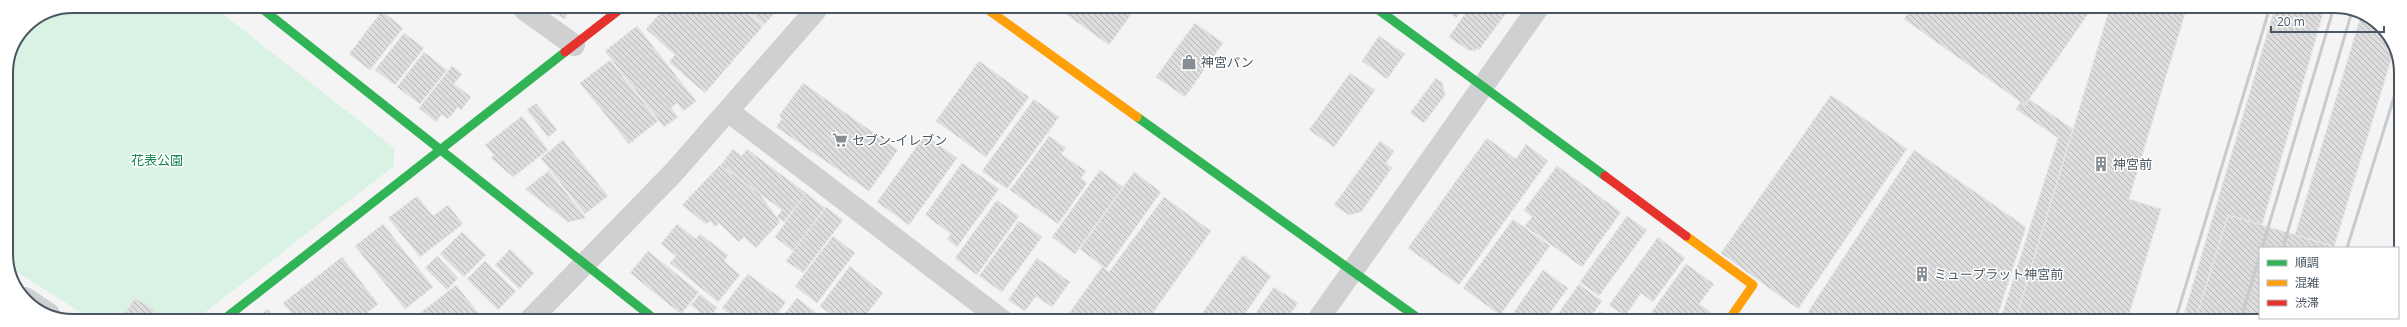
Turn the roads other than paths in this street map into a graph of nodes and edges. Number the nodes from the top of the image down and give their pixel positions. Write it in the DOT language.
graph roads {
  1 [pos="268,13"];
  2 [pos="529,13"];
  3 [pos="615,13"];
  4 [pos="813,13"];
  5 [pos="993,13"];
  6 [pos="1383,13"];
  7 [pos="1534,13"];
  8 [pos="574,45"];
  9 [pos="1482,86"];
  10 [pos="728,111"];
  11 [pos="441,149"];
  12 [pos="586,263"];
  13 [pos="1353,271"];
  14 [pos="231,314"];
  15 [pos="536,314"];
  16 [pos="648,314"];
  17 [pos="994,314"];
  18 [pos="1321,314"];
  19 [pos="1412,314"];
  20 [pos="1733,314"];
  1 -- 11 [label="street"];
  2 -- 8 [label="street"];
  3 -- 8 [label="street"];
  4 -- 10 [label="street"];
  5 -- 13 [label="street"];
  6 -- 9 [label="street"];
  7 -- 9 [label="street"];
  8 -- 11 [label="street"];
  9 -- 13 [label="street"];
  9 -- 20 [label="street"];
  10 -- 12 [label="street"];
  10 -- 17 [label="street"];
  11 -- 12 [label="street"];
  11 -- 14 [label="street"];
  12 -- 15 [label="street"];
  12 -- 16 [label="street"];
  13 -- 18 [label="street"];
  13 -- 19 [label="street"];
}
